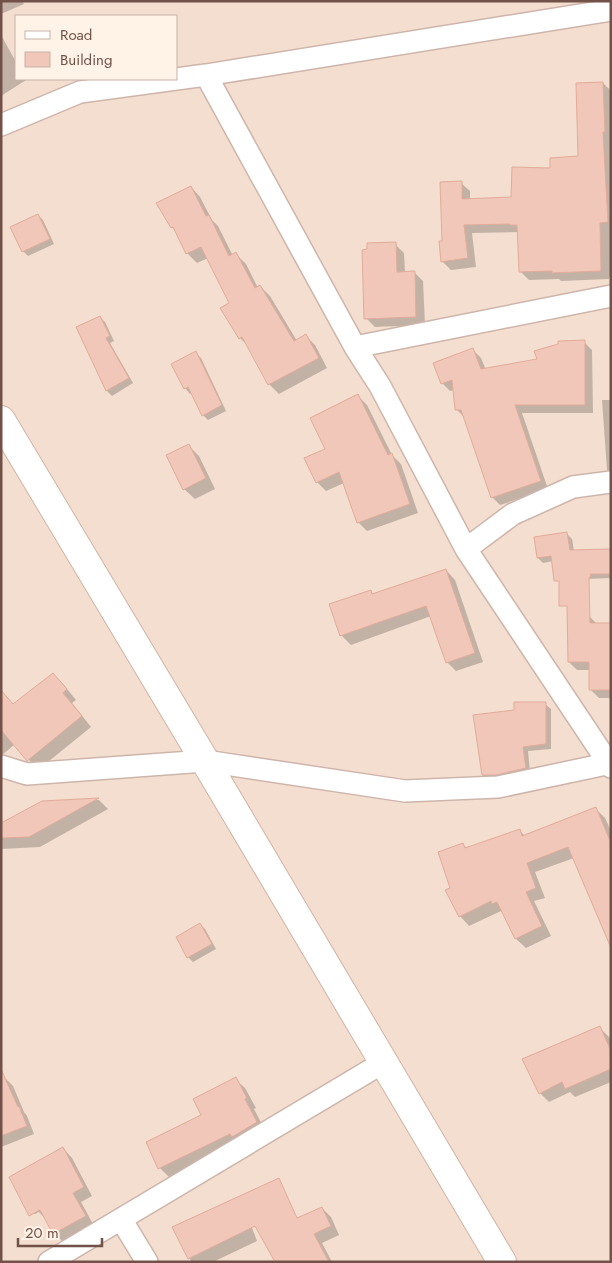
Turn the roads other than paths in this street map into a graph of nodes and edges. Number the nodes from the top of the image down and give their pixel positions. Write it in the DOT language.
graph roads {
  1 [pos="611,10"];
  2 [pos="206,75"];
  3 [pos="178,79"];
  4 [pos="169,80"];
  5 [pos="1,125"];
  6 [pos="611,296"];
  7 [pos="355,347"];
  8 [pos="1,420"];
  9 [pos="611,482"];
  10 [pos="466,549"];
  11 [pos="205,761"];
  12 [pos="610,764"];
  13 [pos="1,766"];
  14 [pos="384,1062"];
  15 [pos="121,1219"];
  16 [pos="49,1262"];
  17 [pos="147,1262"];
  18 [pos="502,1262"];
  1 -- 2 [label="street"];
  2 -- 3 [label="street"];
  2 -- 7 [label="street"];
  4 -- 5 [label="street"];
  6 -- 7 [label="street"];
  7 -- 10 [label="street"];
  8 -- 11 [label="main road"];
  9 -- 10 [label="street"];
  10 -- 12 [label="street"];
  11 -- 12 [label="street"];
  11 -- 13 [label="street"];
  11 -- 14 [label="main road"];
  14 -- 15 [label="street"];
  14 -- 18 [label="main road"];
  15 -- 16 [label="street"];
  15 -- 17 [label="street"];
}
